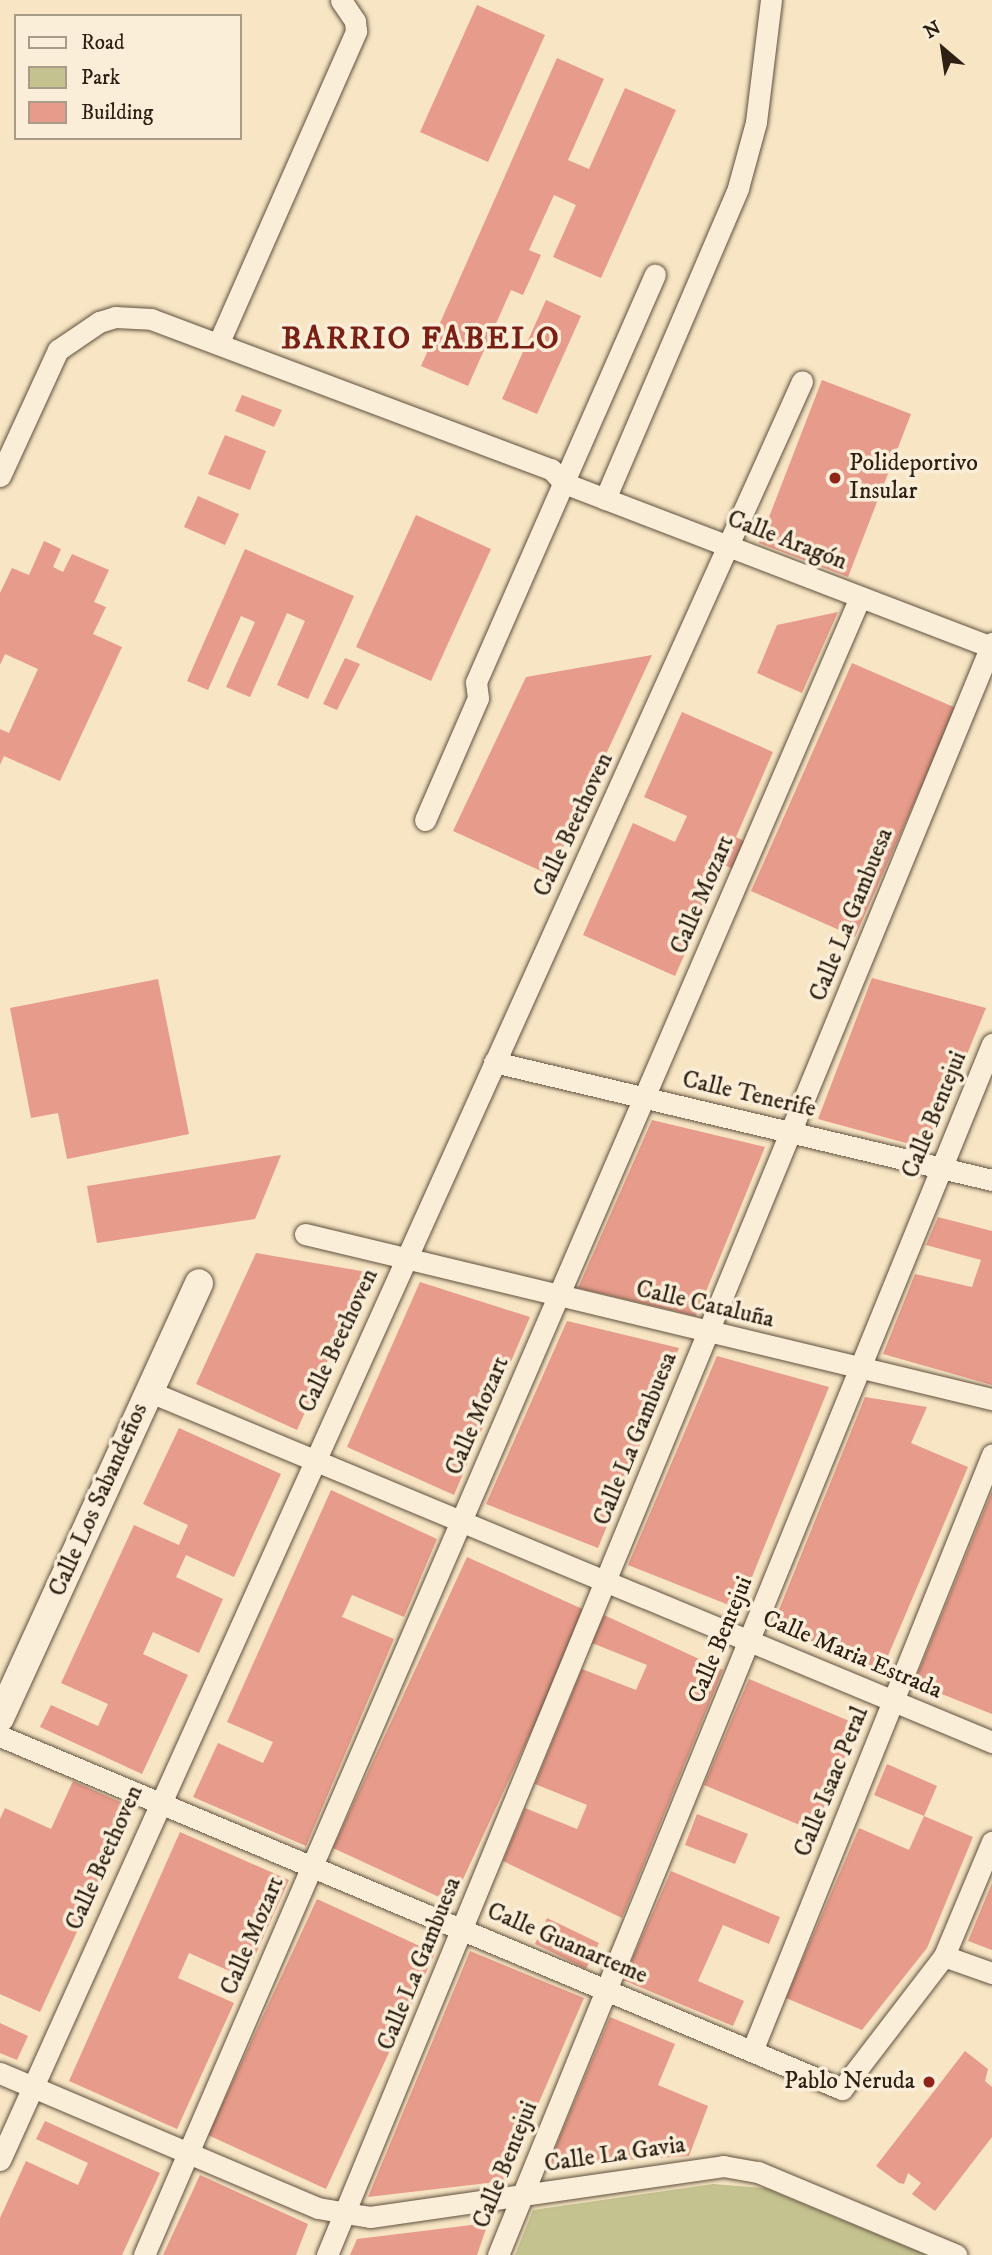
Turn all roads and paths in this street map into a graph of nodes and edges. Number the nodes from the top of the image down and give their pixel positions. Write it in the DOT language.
graph roads {
  1 [pos="341,0"];
  2 [pos="771,0"];
  3 [pos="655,275"];
  4 [pos="219,342"];
  5 [pos="802,381"];
  6 [pos="0,476"];
  7 [pos="564,483"];
  8 [pos="606,499"];
  9 [pos="731,547"];
  10 [pos="860,597"];
  11 [pos="992,646"];
  12 [pos="425,820"];
  13 [pos="992,1044"];
  14 [pos="494,1062"];
  15 [pos="644,1097"];
  16 [pos="790,1132"];
  17 [pos="942,1168"];
  18 [pos="992,1180"];
  19 [pos="305,1234"];
  20 [pos="406,1257"];
  21 [pos="199,1283"];
  22 [pos="558,1297"];
  23 [pos="708,1332"];
  24 [pos="860,1368"];
  25 [pos="148,1391"];
  26 [pos="992,1399"];
  27 [pos="992,1455"];
  28 [pos="314,1458"];
  29 [pos="461,1520"];
  30 [pos="606,1580"];
  31 [pos="749,1640"];
  32 [pos="893,1700"];
  33 [pos="0,1718"];
  34 [pos="0,1736"];
  35 [pos="992,1742"];
  36 [pos="159,1801"];
  37 [pos="992,1842"];
  38 [pos="312,1865"];
  39 [pos="463,1928"];
  40 [pos="944,1956"];
  41 [pos="992,1973"];
  42 [pos="606,1990"];
  43 [pos="752,2051"];
  44 [pos="0,2073"];
  45 [pos="34,2087"];
  46 [pos="188,2152"];
  47 [pos="0,2160"];
  48 [pos="523,2194"];
  49 [pos="345,2213"];
  50 [pos="144,2255"];
  51 [pos="327,2255"];
  52 [pos="498,2255"];
  53 [pos="956,2255"];
  1 -- 4 [label="street"];
  2 -- 8 [label="street"];
  3 -- 7 [label="street"];
  4 -- 6 [label="street, Calle Aragón"];
  4 -- 7 [label="street, Calle Aragón"];
  5 -- 9 [label="street"];
  7 -- 8 [label="street, Calle Aragón"];
  7 -- 12 [label="street"];
  8 -- 9 [label="street, Calle Aragón"];
  9 -- 10 [label="street, Calle Aragón"];
  9 -- 14 [label="street, Calle Beethoven"];
  10 -- 11 [label="street, Calle Aragón"];
  10 -- 15 [label="street, Calle Mozart"];
  11 -- 16 [label="street, Calle La Gambuesa"];
  13 -- 17 [label="street, Calle Bentejui"];
  14 -- 15 [label="street, Calle Tenerife"];
  14 -- 20 [label="street, Calle Beethoven"];
  15 -- 16 [label="street, Calle Tenerife"];
  15 -- 22 [label="street, Calle Mozart"];
  16 -- 17 [label="street, Calle Tenerife"];
  16 -- 23 [label="street, Calle La Gambuesa"];
  17 -- 18 [label="street, Calle Tenerife"];
  17 -- 24 [label="street, Calle Bentejui"];
  19 -- 20 [label="street, Calle Cataluña"];
  20 -- 22 [label="street, Calle Cataluña"];
  20 -- 28 [label="street, Calle Beethoven"];
  21 -- 25 [label="street, Calle Los Sabandeños"];
  22 -- 23 [label="street, Calle Cataluña"];
  22 -- 29 [label="street, Calle Mozart"];
  23 -- 24 [label="street, Calle Cataluña"];
  23 -- 30 [label="street, Calle La Gambuesa"];
  24 -- 26 [label="street, Calle Cataluña"];
  24 -- 31 [label="street, Calle Bentejui"];
  25 -- 28 [label="street, Calle Maria Estrada"];
  25 -- 33 [label="street, Calle Los Sabandeños"];
  27 -- 32 [label="street, Calle Isaac Peral"];
  28 -- 29 [label="street, Calle Maria Estrada"];
  28 -- 36 [label="street, Calle Beethoven"];
  29 -- 30 [label="street, Calle Maria Estrada"];
  29 -- 38 [label="street, Calle Mozart"];
  30 -- 31 [label="street, Calle Maria Estrada"];
  30 -- 39 [label="street, Calle La Gambuesa"];
  31 -- 32 [label="street, Calle Maria Estrada"];
  31 -- 42 [label="street, Calle Bentejui"];
  32 -- 35 [label="street, Calle Maria Estrada"];
  32 -- 43 [label="street, Calle Isaac Peral"];
  34 -- 36 [label="street, Calle Guanarteme"];
  36 -- 38 [label="street, Calle Guanarteme"];
  36 -- 45 [label="street, Calle Beethoven"];
  37 -- 40 [label="street"];
  38 -- 39 [label="street, Calle Guanarteme"];
  38 -- 46 [label="street, Calle Mozart"];
  39 -- 42 [label="street, Calle Guanarteme"];
  39 -- 49 [label="street, Calle La Gambuesa"];
  40 -- 41 [label="street"];
  40 -- 43 [label="street, Calle Guanarteme"];
  42 -- 43 [label="street, Calle Guanarteme"];
  42 -- 48 [label="street, Calle Bentejui"];
  44 -- 45 [label="street, Calle La Gavia"];
  45 -- 46 [label="street, Calle La Gavia"];
  45 -- 47 [label="street, Calle Beethoven"];
  46 -- 49 [label="street, Calle La Gavia"];
  46 -- 50 [label="street, Calle Mozart"];
  48 -- 49 [label="street, Calle La Gavia"];
  48 -- 52 [label="street, Calle Bentejui"];
  48 -- 53 [label="street, Calle La Gavia"];
  49 -- 51 [label="street, Calle La Gambuesa"];
}
